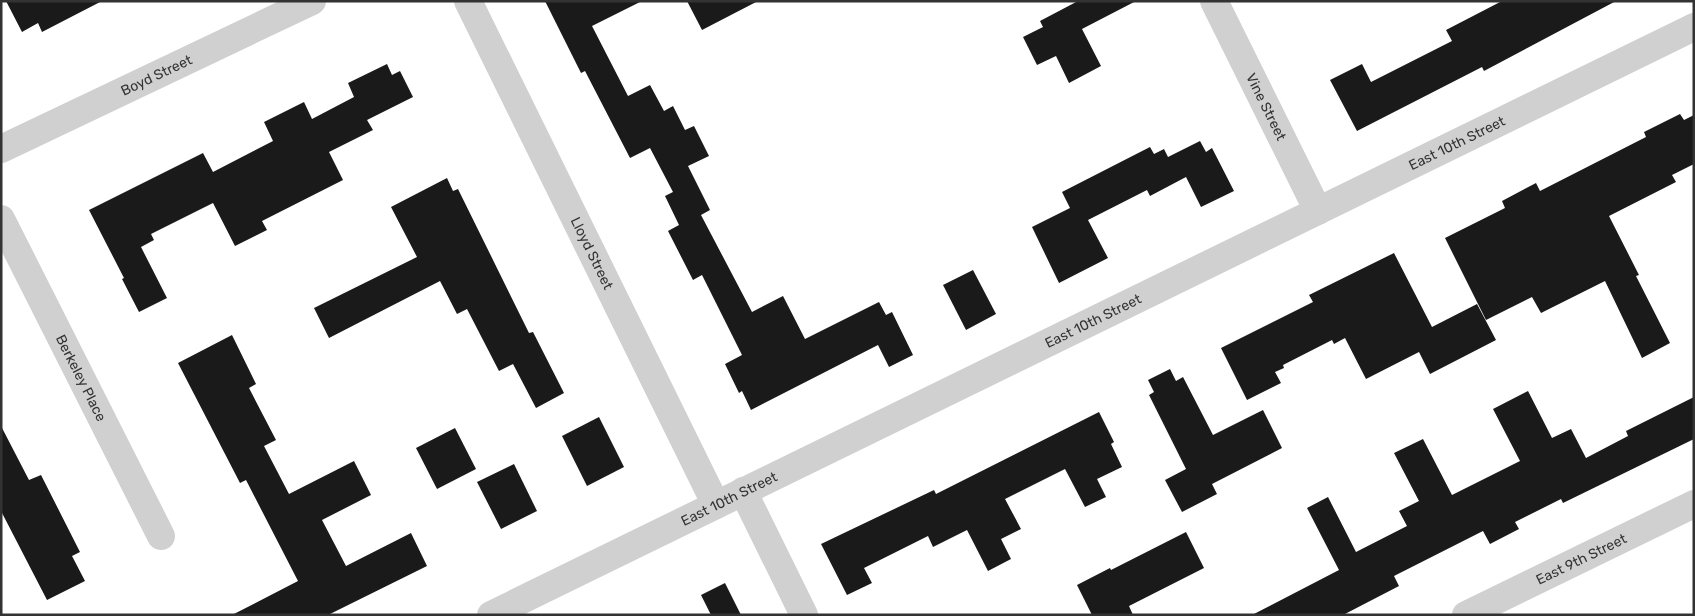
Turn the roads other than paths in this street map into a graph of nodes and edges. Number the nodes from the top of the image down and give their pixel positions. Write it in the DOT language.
graph roads {
  1 [pos="312,1"];
  2 [pos="468,1"];
  3 [pos="1214,1"];
  4 [pos="1694,27"];
  5 [pos="1,149"];
  6 [pos="1318,211"];
  7 [pos="1,219"];
  8 [pos="743,491"];
  9 [pos="1694,504"];
  10 [pos="716,505"];
  11 [pos="161,536"];
  12 [pos="492,615"];
  13 [pos="804,615"];
  14 [pos="1466,615"];
  1 -- 5 [label="street, Boyd Street"];
  2 -- 10 [label="street, Lloyd Street"];
  3 -- 6 [label="street, Vine Street"];
  4 -- 6 [label="street, East 10th Street"];
  6 -- 8 [label="street, East 10th Street"];
  7 -- 11 [label="street, Berkeley Place"];
  8 -- 10 [label="street, East 10th Street"];
  8 -- 13 [label="street"];
  9 -- 14 [label="street, East 9th Street"];
  10 -- 12 [label="street, East 10th Street"];
}
